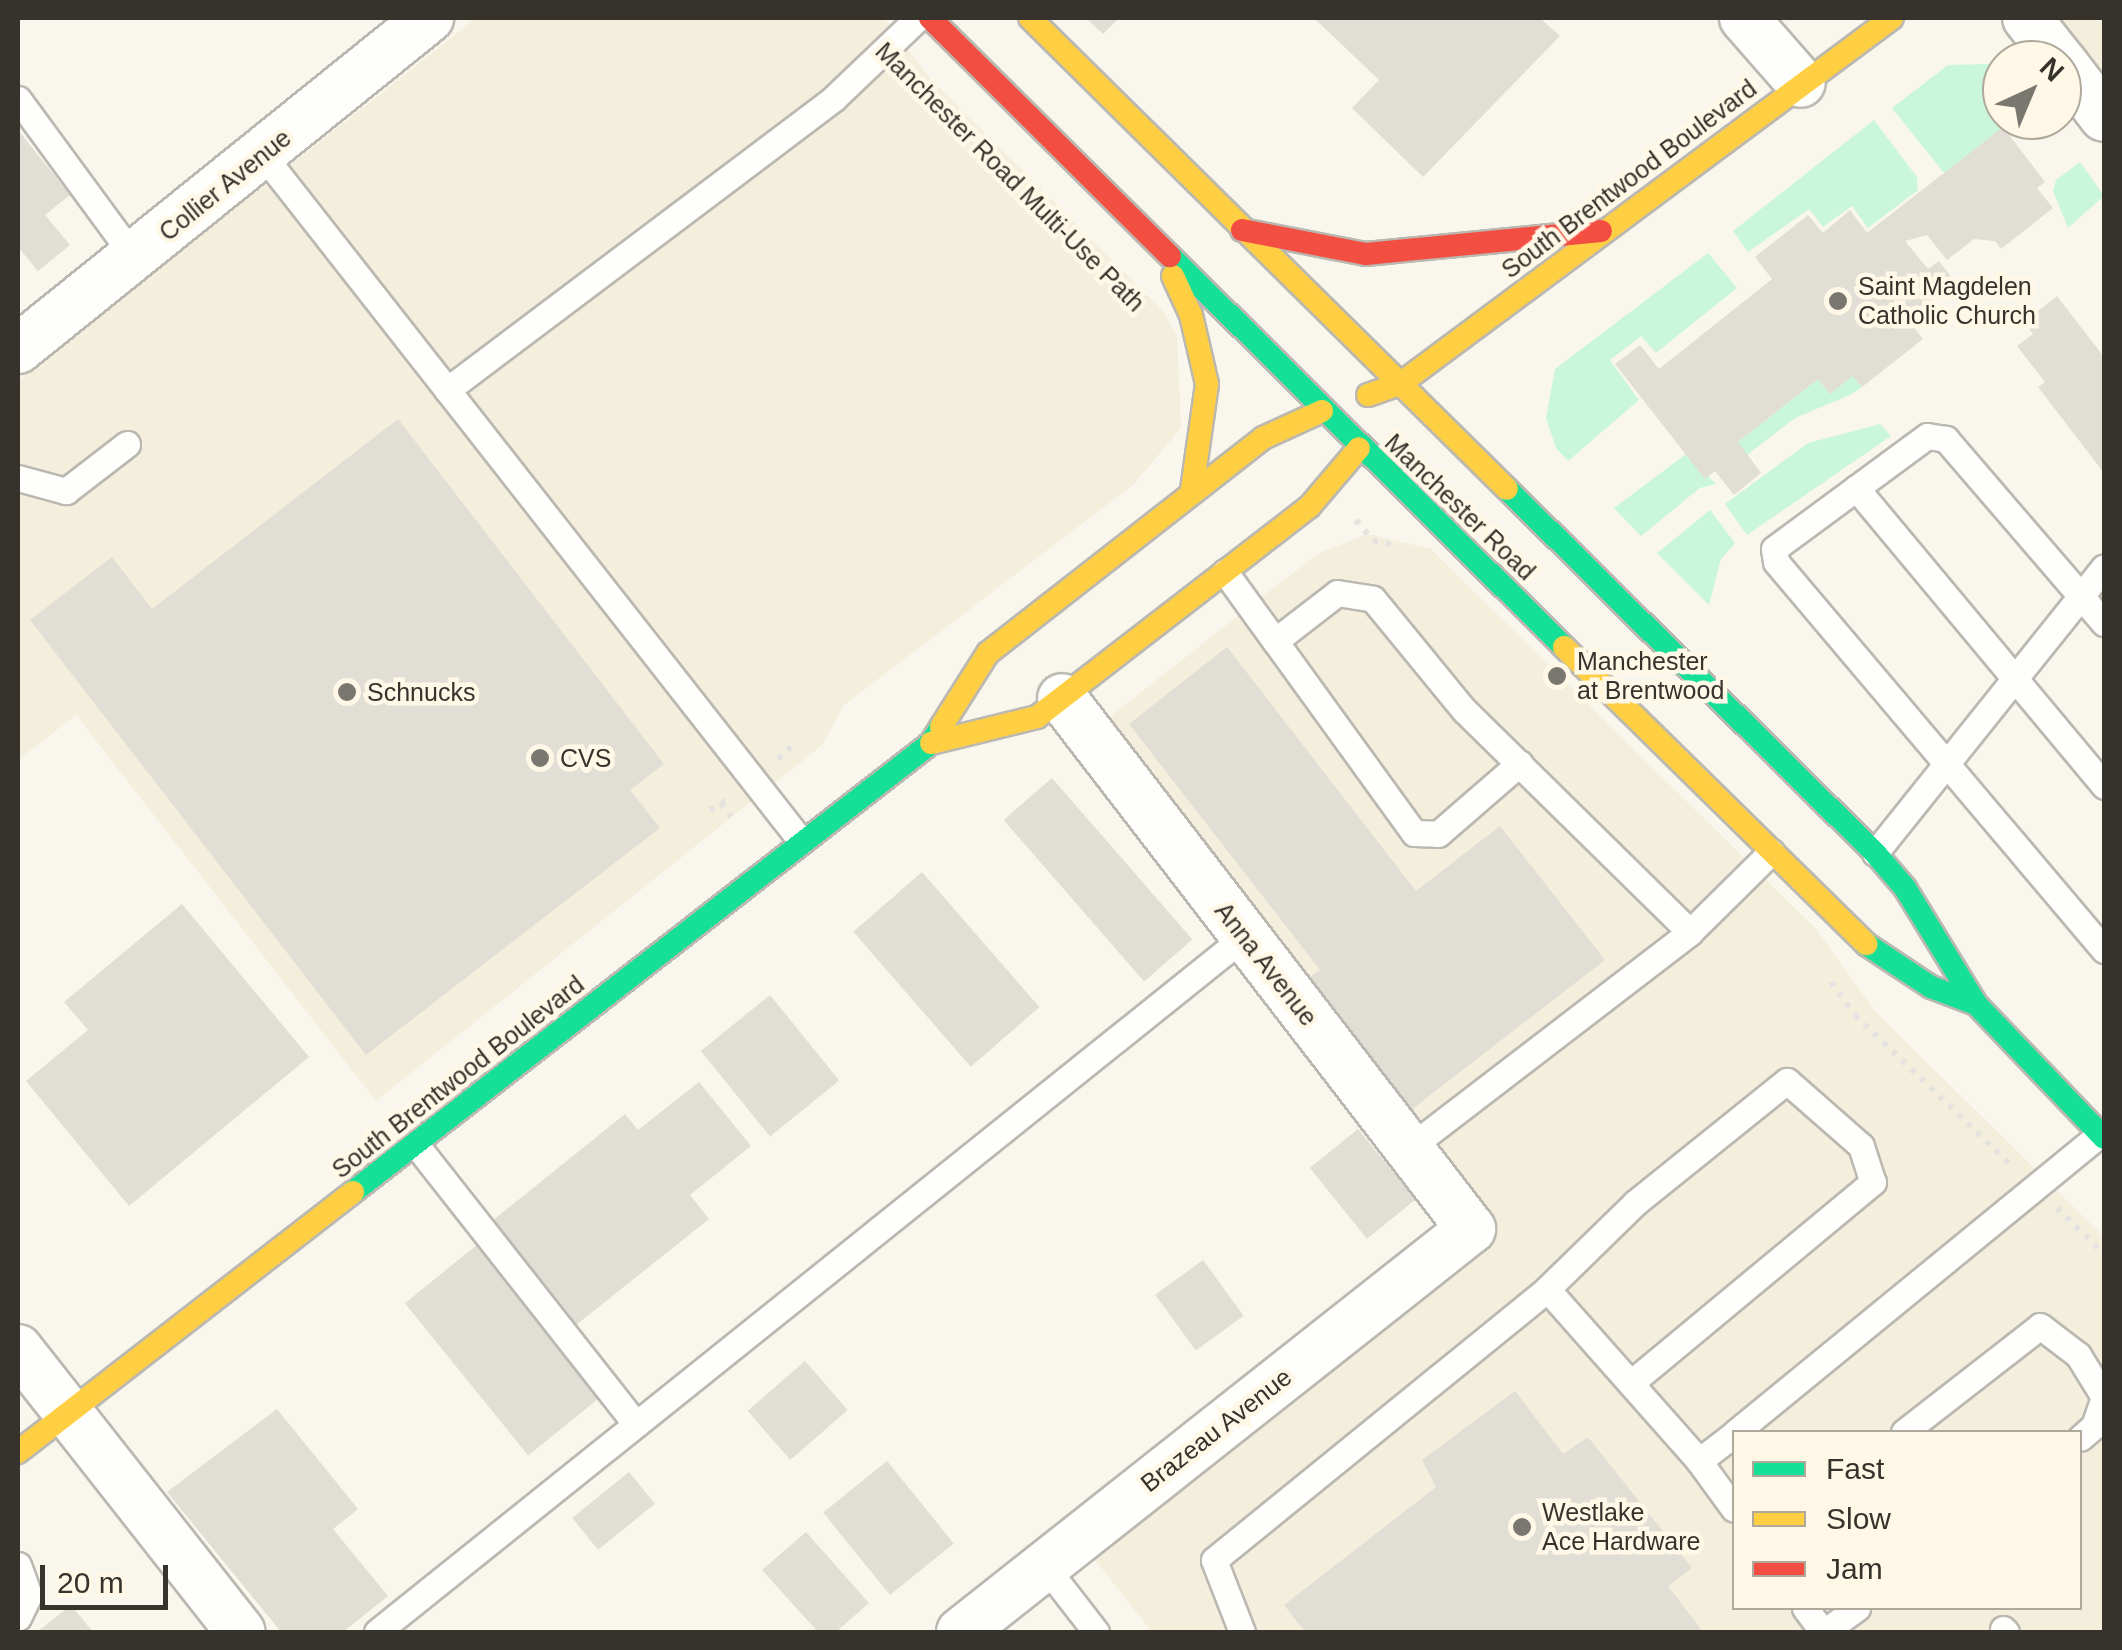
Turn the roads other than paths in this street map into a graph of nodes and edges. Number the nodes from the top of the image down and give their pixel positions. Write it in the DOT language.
graph roads {
  1 [pos="428,18"];
  2 [pos="918,18"];
  3 [pos="930,18"];
  4 [pos="1030,18"];
  5 [pos="1744,18"];
  6 [pos="1892,18"];
  7 [pos="2027,18"];
  8 [pos="2044,40"];
  9 [pos="1800,84"];
  10 [pos="2082,88"];
  11 [pos="18,99"];
  12 [pos="2104,117"];
  13 [pos="263,156"];
  14 [pos="1242,230"];
  15 [pos="1609,230"];
  16 [pos="1164,256"];
  17 [pos="134,257"];
  18 [pos="18,348"];
  19 [pos="1400,384"];
  20 [pos="447,390"];
  21 [pos="1322,411"];
  22 [pos="127,444"];
  23 [pos="1359,448"];
  24 [pos="18,478"];
  25 [pos="1856,488"];
  26 [pos="1192,489"];
  27 [pos="2104,566"];
  28 [pos="1225,572"];
  29 [pos="2081,596"];
  30 [pos="2104,623"];
  31 [pos="1275,641"];
  32 [pos="2017,678"];
  33 [pos="1062,698"];
  34 [pos="931,743"];
  35 [pos="1520,763"];
  36 [pos="1947,768"];
  37 [pos="2104,786"];
  38 [pos="801,840"];
  39 [pos="1770,852"];
  40 [pos="1875,853"];
  41 [pos="1690,932"];
  42 [pos="1245,936"];
  43 [pos="2104,950"];
  44 [pos="1976,1004"];
  45 [pos="2102,1136"];
  46 [pos="417,1146"];
  47 [pos="1409,1148"];
  48 [pos="1472,1229"];
  49 [pos="1546,1288"];
  50 [pos="18,1349"];
  51 [pos="1632,1382"];
  52 [pos="68,1413"];
  53 [pos="636,1424"];
  54 [pos="1739,1430"];
  55 [pos="1907,1430"];
  56 [pos="1732,1435"];
  57 [pos="2082,1436"];
  58 [pos="18,1452"];
  59 [pos="1700,1461"];
  60 [pos="1732,1506"];
  61 [pos="18,1565"];
  62 [pos="1044,1565"];
  63 [pos="1807,1610"];
  64 [pos="1855,1610"];
  65 [pos="18,1618"];
  66 [pos="241,1632"];
  67 [pos="377,1632"];
  68 [pos="961,1632"];
  69 [pos="1096,1632"];
  70 [pos="1242,1632"];
  71 [pos="1824,1632"];
  1 -- 13 [label="street, Collier Avenue"];
  2 -- 20 [label="lane"];
  3 -- 16 [label="main road, Manchester Road"];
  4 -- 14 [label="main road, Manchester Road"];
  5 -- 9 [label="street"];
  6 -- 9 [label="main road, South Brentwood Boulevard"];
  7 -- 8 [label="street"];
  9 -- 15 [label="main road, South Brentwood Boulevard"];
  10 -- 12 [label="street"];
  11 -- 17 [label="lane"];
  13 -- 17 [label="street, Collier Avenue"];
  13 -- 20 [label="lane"];
  14 -- 15 [label="main road"];
  14 -- 19 [label="main road, Manchester Road"];
  15 -- 19 [label="main road, South Brentwood Boulevard"];
  16 -- 21 [label="main road, Manchester Road"];
  16 -- 26 [label="main road"];
  17 -- 18 [label="street, Collier Avenue"];
  19 -- 21 [label="main road, South Brentwood Boulevard"];
  19 -- 23 [label="main road, South Brentwood Boulevard"];
  19 -- 40 [label="main road, Manchester Road"];
  20 -- 38 [label="lane"];
  21 -- 23 [label="main road, Manchester Road"];
  21 -- 26 [label="main road, South Brentwood Boulevard"];
  22 -- 24 [label="lane"];
  23 -- 28 [label="main road, South Brentwood Boulevard"];
  23 -- 39 [label="main road, Manchester Road"];
  25 -- 29 [label="lane"];
  25 -- 32 [label="lane"];
  25 -- 36 [label="lane"];
  26 -- 34 [label="main road, South Brentwood Boulevard"];
  27 -- 29 [label="lane"];
  28 -- 31 [label="lane"];
  28 -- 33 [label="main road, South Brentwood Boulevard"];
  29 -- 30 [label="lane"];
  29 -- 32 [label="lane"];
  31 -- 35 [label="lane"];
  31 -- 35 [label="lane"];
  32 -- 36 [label="lane"];
  32 -- 37 [label="lane"];
  33 -- 34 [label="main road, South Brentwood Boulevard"];
  33 -- 42 [label="street, Anna Avenue"];
  34 -- 38 [label="main road, South Brentwood Boulevard"];
  35 -- 41 [label="lane"];
  36 -- 40 [label="lane"];
  36 -- 43 [label="lane"];
  38 -- 46 [label="main road, South Brentwood Boulevard"];
  39 -- 41 [label="lane"];
  39 -- 44 [label="main road, Manchester Road"];
  40 -- 44 [label="main road, Manchester Road"];
  41 -- 47 [label="lane"];
  42 -- 47 [label="street, Anna Avenue"];
  42 -- 53 [label="lane"];
  44 -- 45 [label="main road, Manchester Road"];
  45 -- 54 [label="lane"];
  46 -- 52 [label="main road, South Brentwood Boulevard"];
  46 -- 53 [label="lane"];
  47 -- 48 [label="street, Anna Avenue"];
  48 -- 62 [label="street, Brazeau Avenue"];
  49 -- 51 [label="lane"];
  49 -- 51 [label="lane"];
  49 -- 70 [label="lane"];
  50 -- 52 [label="street"];
  51 -- 59 [label="lane"];
  52 -- 58 [label="main road, South Brentwood Boulevard"];
  52 -- 66 [label="street"];
  53 -- 67 [label="lane"];
  55 -- 57 [label="lane"];
  56 -- 59 [label="lane"];
  59 -- 60 [label="lane"];
  61 -- 65 [label="lane"];
  62 -- 68 [label="street, Brazeau Avenue"];
  62 -- 69 [label="lane"];
  63 -- 71 [label="lane"];
  64 -- 71 [label="lane"];
}
